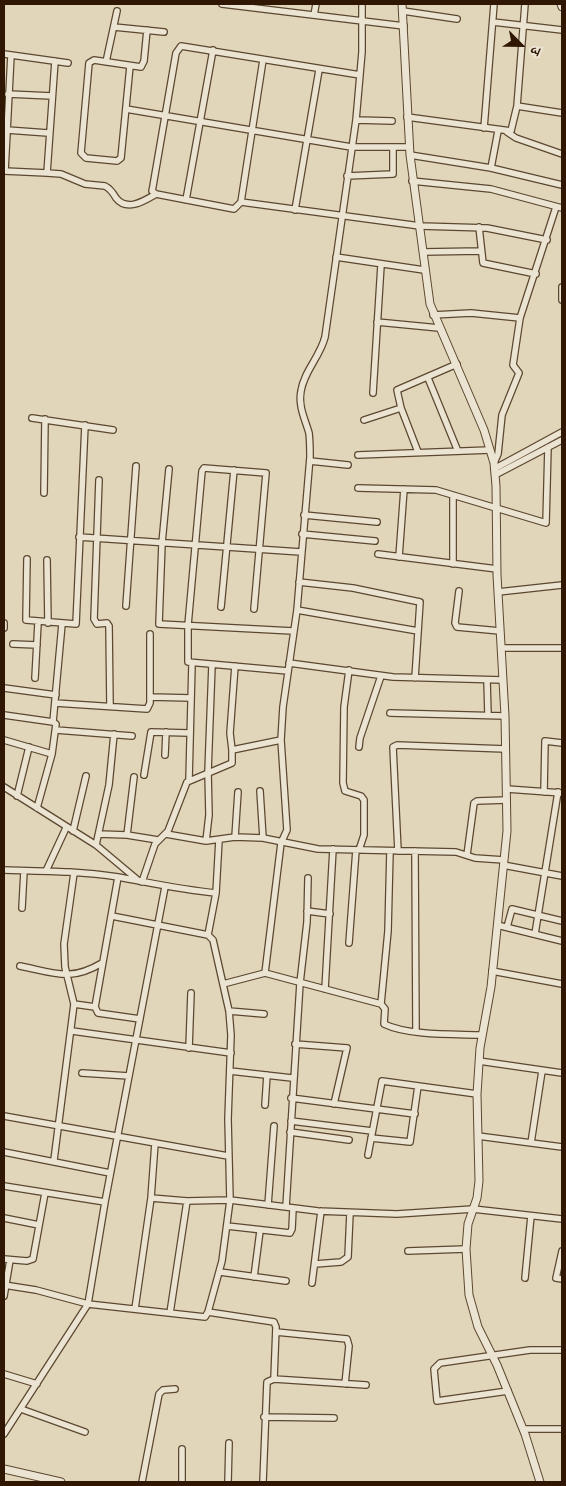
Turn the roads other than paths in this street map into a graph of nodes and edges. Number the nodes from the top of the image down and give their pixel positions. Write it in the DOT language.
graph roads {
  1 [pos="222,4"];
  2 [pos="316,4"];
  3 [pos="362,4"];
  4 [pos="494,4"];
  5 [pos="526,4"];
  6 [pos="267,7"];
  7 [pos="402,7"];
  8 [pos="117,11"];
  9 [pos="314,15"];
  10 [pos="458,19"];
  11 [pos="362,21"];
  12 [pos="493,22"];
  13 [pos="523,24"];
  14 [pos="114,26"];
  15 [pos="404,26"];
  16 [pos="147,30"];
  17 [pos="562,30"];
  18 [pos="164,32"];
  19 [pos="213,50"];
  20 [pos="7,55"];
  21 [pos="263,60"];
  22 [pos="55,61"];
  23 [pos="106,62"];
  24 [pos="68,63"];
  25 [pos="130,66"];
  26 [pos="319,70"];
  27 [pos="360,75"];
  28 [pos="8,94"];
  29 [pos="52,96"];
  30 [pos="517,106"];
  31 [pos="126,110"];
  32 [pos="562,112"];
  33 [pos="166,116"];
  34 [pos="407,117"];
  35 [pos="356,120"];
  36 [pos="392,122"];
  37 [pos="201,123"];
  38 [pos="484,128"];
  39 [pos="7,130"];
  40 [pos="251,131"];
  41 [pos="498,131"];
  42 [pos="507,132"];
  43 [pos="48,133"];
  44 [pos="307,140"];
  45 [pos="351,147"];
  46 [pos="393,148"];
  47 [pos="409,151"];
  48 [pos="562,154"];
  49 [pos="491,168"];
  50 [pos="4,171"];
  51 [pos="47,173"];
  52 [pos="347,176"];
  53 [pos="412,180"];
  54 [pos="562,185"];
  55 [pos="156,194"];
  56 [pos="186,200"];
  57 [pos="240,202"];
  58 [pos="559,208"];
  59 [pos="295,210"];
  60 [pos="342,216"];
  61 [pos="420,226"];
  62 [pos="479,227"];
  63 [pos="547,240"];
  64 [pos="480,251"];
  65 [pos="423,252"];
  66 [pos="336,258"];
  67 [pos="380,265"];
  68 [pos="424,270"];
  69 [pos="536,274"];
  70 [pos="562,287"];
  71 [pos="562,300"];
  72 [pos="433,315"];
  73 [pos="520,318"];
  74 [pos="377,322"];
  75 [pos="439,328"];
  76 [pos="457,364"];
  77 [pos="428,378"];
  78 [pos="373,393"];
  79 [pos="401,408"];
  80 [pos="32,418"];
  81 [pos="45,419"];
  82 [pos="364,420"];
  83 [pos="85,425"];
  84 [pos="113,430"];
  85 [pos="562,432"];
  86 [pos="562,440"];
  87 [pos="548,447"];
  88 [pos="457,449"];
  89 [pos="490,450"];
  90 [pos="418,452"];
  91 [pos="358,455"];
  92 [pos="310,460"];
  93 [pos="136,466"];
  94 [pos="348,466"];
  95 [pos="169,469"];
  96 [pos="494,469"];
  97 [pos="234,470"];
  98 [pos="99,480"];
  99 [pos="358,488"];
  100 [pos="404,489"];
  101 [pos="44,494"];
  102 [pos="453,496"];
  103 [pos="496,508"];
  104 [pos="304,515"];
  105 [pos="377,522"];
  106 [pos="302,534"];
  107 [pos="79,537"];
  108 [pos="97,538"];
  109 [pos="130,541"];
  110 [pos="375,541"];
  111 [pos="162,543"];
  112 [pos="194,546"];
  113 [pos="226,548"];
  114 [pos="259,550"];
  115 [pos="301,552"];
  116 [pos="378,554"];
  117 [pos="399,557"];
  118 [pos="27,559"];
  119 [pos="47,560"];
  120 [pos="453,564"];
  121 [pos="496,569"];
  122 [pos="299,582"];
  123 [pos="562,585"];
  124 [pos="459,591"];
  125 [pos="498,592"];
  126 [pos="126,606"];
  127 [pos="221,606"];
  128 [pos="254,609"];
  129 [pos="296,610"];
  130 [pos="4,622"];
  131 [pos="38,622"];
  132 [pos="48,623"];
  133 [pos="62,624"];
  134 [pos="188,625"];
  135 [pos="4,628"];
  136 [pos="293,631"];
  137 [pos="418,631"];
  138 [pos="500,631"];
  139 [pos="150,634"];
  140 [pos="13,644"];
  141 [pos="37,645"];
  142 [pos="501,648"];
  143 [pos="562,648"];
  144 [pos="289,663"];
  145 [pos="192,664"];
  146 [pos="212,665"];
  147 [pos="235,666"];
  148 [pos="349,670"];
  149 [pos="288,671"];
  150 [pos="381,676"];
  151 [pos="35,678"];
  152 [pos="415,678"];
  153 [pos="486,680"];
  154 [pos="503,680"];
  155 [pos="4,688"];
  156 [pos="56,696"];
  157 [pos="150,697"];
  158 [pos="191,698"];
  159 [pos="55,703"];
  160 [pos="110,706"];
  161 [pos="390,713"];
  162 [pos="488,715"];
  163 [pos="4,716"];
  164 [pos="505,716"];
  165 [pos="53,722"];
  166 [pos="56,730"];
  167 [pos="166,732"];
  168 [pos="189,733"];
  169 [pos="114,734"];
  170 [pos="132,736"];
  171 [pos="4,740"];
  172 [pos="282,740"];
  173 [pos="562,742"];
  174 [pos="359,747"];
  175 [pos="29,748"];
  176 [pos="506,749"];
  177 [pos="232,750"];
  178 [pos="52,754"];
  179 [pos="165,755"];
  180 [pos="208,772"];
  181 [pos="144,774"];
  182 [pos="86,776"];
  183 [pos="134,778"];
  184 [pos="189,780"];
  185 [pos="4,787"];
  186 [pos="507,789"];
  187 [pos="260,791"];
  188 [pos="238,792"];
  189 [pos="544,792"];
  190 [pos="560,793"];
  191 [pos="17,796"];
  192 [pos="507,800"];
  193 [pos="37,808"];
  194 [pos="66,828"];
  195 [pos="73,831"];
  196 [pos="99,834"];
  197 [pos="166,834"];
  198 [pos="127,835"];
  199 [pos="234,837"];
  200 [pos="263,838"];
  201 [pos="158,840"];
  202 [pos="219,840"];
  203 [pos="206,841"];
  204 [pos="281,843"];
  205 [pos="96,846"];
  206 [pos="333,849"];
  207 [pos="358,850"];
  208 [pos="390,850"];
  209 [pos="398,850"];
  210 [pos="415,851"];
  211 [pos="467,855"];
  212 [pos="504,862"];
  213 [pos="4,870"];
  214 [pos="24,871"];
  215 [pos="46,871"];
  216 [pos="74,873"];
  217 [pos="546,873"];
  218 [pos="562,876"];
  219 [pos="118,877"];
  220 [pos="308,878"];
  221 [pos="141,882"];
  222 [pos="165,887"];
  223 [pos="216,893"];
  224 [pos="22,908"];
  225 [pos="308,911"];
  226 [pos="330,914"];
  227 [pos="538,915"];
  228 [pos="112,916"];
  229 [pos="562,921"];
  230 [pos="158,924"];
  231 [pos="497,924"];
  232 [pos="507,927"];
  233 [pos="535,934"];
  234 [pos="208,935"];
  235 [pos="562,941"];
  236 [pos="349,943"];
  237 [pos="102,963"];
  238 [pos="20,966"];
  239 [pos="492,971"];
  240 [pos="265,973"];
  241 [pos="67,975"];
  242 [pos="300,982"];
  243 [pos="223,984"];
  244 [pos="562,984"];
  245 [pos="325,989"];
  246 [pos="191,992"];
  247 [pos="74,1004"];
  248 [pos="381,1004"];
  249 [pos="95,1007"];
  250 [pos="229,1011"];
  251 [pos="264,1014"];
  252 [pos="140,1019"];
  253 [pos="72,1030"];
  254 [pos="416,1031"];
  255 [pos="482,1035"];
  256 [pos="135,1041"];
  257 [pos="295,1044"];
  258 [pos="188,1048"];
  259 [pos="231,1053"];
  260 [pos="479,1061"];
  261 [pos="542,1070"];
  262 [pos="230,1071"];
  263 [pos="82,1073"];
  264 [pos="562,1074"];
  265 [pos="267,1075"];
  266 [pos="129,1076"];
  267 [pos="292,1078"];
  268 [pos="418,1086"];
  269 [pos="477,1094"];
  270 [pos="291,1098"];
  271 [pos="334,1104"];
  272 [pos="264,1105"];
  273 [pos="376,1109"];
  274 [pos="415,1114"];
  275 [pos="4,1116"];
  276 [pos="291,1121"];
  277 [pos="58,1126"];
  278 [pos="274,1126"];
  279 [pos="290,1132"];
  280 [pos="372,1134"];
  281 [pos="117,1136"];
  282 [pos="478,1136"];
  283 [pos="349,1140"];
  284 [pos="155,1143"];
  285 [pos="530,1143"];
  286 [pos="562,1147"];
  287 [pos="4,1152"];
  288 [pos="368,1155"];
  289 [pos="228,1156"];
  290 [pos="54,1160"];
  291 [pos="110,1172"];
  292 [pos="4,1186"];
  293 [pos="45,1193"];
  294 [pos="151,1198"];
  295 [pos="230,1200"];
  296 [pos="187,1201"];
  297 [pos="104,1202"];
  298 [pos="268,1205"];
  299 [pos="286,1207"];
  300 [pos="293,1208"];
  301 [pos="473,1209"];
  302 [pos="321,1212"];
  303 [pos="350,1212"];
  304 [pos="530,1216"];
  305 [pos="4,1218"];
  306 [pos="562,1219"];
  307 [pos="39,1225"];
  308 [pos="227,1226"];
  309 [pos="260,1231"];
  310 [pos="466,1248"];
  311 [pos="562,1250"];
  312 [pos="408,1252"];
  313 [pos="7,1259"];
  314 [pos="562,1262"];
  315 [pos="315,1264"];
  316 [pos="220,1272"];
  317 [pos="254,1277"];
  318 [pos="525,1278"];
  319 [pos="562,1279"];
  320 [pos="286,1281"];
  321 [pos="312,1283"];
  322 [pos="5,1285"];
  323 [pos="4,1296"];
  324 [pos="88,1304"];
  325 [pos="135,1309"];
  326 [pos="208,1312"];
  327 [pos="170,1313"];
  328 [pos="276,1332"];
  329 [pos="562,1350"];
  330 [pos="493,1356"];
  331 [pos="4,1374"];
  332 [pos="274,1379"];
  333 [pos="37,1384"];
  334 [pos="346,1384"];
  335 [pos="366,1385"];
  336 [pos="176,1389"];
  337 [pos="508,1391"];
  338 [pos="21,1409"];
  339 [pos="264,1417"];
  340 [pos="334,1418"];
  341 [pos="523,1429"];
  342 [pos="562,1429"];
  343 [pos="85,1432"];
  344 [pos="4,1433"];
  345 [pos="229,1443"];
  346 [pos="182,1449"];
  347 [pos="4,1469"];
  348 [pos="539,1474"];
  349 [pos="61,1482"];
  350 [pos="142,1482"];
  351 [pos="182,1482"];
  352 [pos="228,1482"];
  353 [pos="263,1482"];
  354 [pos="540,1482"];
  355 [pos="546,1482"];
  1 -- 6 [label="street"];
  2 -- 9 [label="street"];
  3 -- 11 [label="street"];
  4 -- 12 [label="street"];
  5 -- 13 [label="street"];
  6 -- 9 [label="street"];
  7 -- 10 [label="street"];
  7 -- 15 [label="street"];
  8 -- 14 [label="street"];
  9 -- 11 [label="street"];
  11 -- 15 [label="street"];
  11 -- 27 [label="street"];
  12 -- 13 [label="street"];
  12 -- 38 [label="street"];
  13 -- 17 [label="street"];
  13 -- 30 [label="street"];
  14 -- 16 [label="street"];
  14 -- 23 [label="street"];
  15 -- 34 [label="street"];
  16 -- 18 [label="street"];
  16 -- 25 [label="street"];
  19 -- 21 [label="street"];
  19 -- 33 [label="street"];
  19 -- 37 [label="street"];
  20 -- 22 [label="street"];
  20 -- 28 [label="street"];
  21 -- 26 [label="street"];
  21 -- 40 [label="street"];
  22 -- 24 [label="street"];
  22 -- 29 [label="street"];
  23 -- 25 [label="street"];
  23 -- 31 [label="street"];
  25 -- 31 [label="street"];
  26 -- 27 [label="street"];
  26 -- 44 [label="street"];
  27 -- 35 [label="street"];
  28 -- 29 [label="street"];
  28 -- 39 [label="street"];
  29 -- 43 [label="street"];
  30 -- 32 [label="street"];
  30 -- 42 [label="street"];
  31 -- 33 [label="street"];
  33 -- 37 [label="street"];
  33 -- 55 [label="street"];
  34 -- 38 [label="street"];
  34 -- 47 [label="street"];
  35 -- 36 [label="street"];
  35 -- 45 [label="street"];
  37 -- 40 [label="street"];
  37 -- 56 [label="street"];
  38 -- 41 [label="street"];
  39 -- 43 [label="street"];
  39 -- 50 [label="street"];
  40 -- 44 [label="street"];
  40 -- 57 [label="street"];
  41 -- 42 [label="street"];
  41 -- 49 [label="street"];
  42 -- 48 [label="street"];
  43 -- 51 [label="street"];
  44 -- 45 [label="street"];
  44 -- 59 [label="street"];
  45 -- 46 [label="street"];
  45 -- 52 [label="street"];
  46 -- 47 [label="street"];
  46 -- 52 [label="street"];
  47 -- 49 [label="street"];
  47 -- 53 [label="street"];
  49 -- 54 [label="street"];
  50 -- 51 [label="street"];
  51 -- 55 [label="street"];
  52 -- 60 [label="street"];
  53 -- 58 [label="street"];
  53 -- 61 [label="street"];
  55 -- 56 [label="street"];
  56 -- 57 [label="street"];
  57 -- 59 [label="street"];
  58 -- 63 [label="street"];
  59 -- 60 [label="street"];
  60 -- 61 [label="street"];
  60 -- 66 [label="street"];
  61 -- 62 [label="street"];
  61 -- 65 [label="street"];
  62 -- 63 [label="street"];
  62 -- 64 [label="street"];
  63 -- 69 [label="street"];
  64 -- 65 [label="street"];
  64 -- 69 [label="street"];
  65 -- 68 [label="street"];
  66 -- 67 [label="street"];
  66 -- 92 [label="street"];
  67 -- 68 [label="street"];
  67 -- 74 [label="street"];
  68 -- 72 [label="street"];
  69 -- 73 [label="street"];
  70 -- 71 [label="street"];
  72 -- 73 [label="street"];
  72 -- 75 [label="street"];
  73 -- 96 [label="street"];
  74 -- 75 [label="street"];
  74 -- 78 [label="street"];
  75 -- 76 [label="street"];
  76 -- 77 [label="street"];
  76 -- 89 [label="street"];
  77 -- 79 [label="street"];
  77 -- 88 [label="street"];
  79 -- 82 [label="street"];
  79 -- 90 [label="street"];
  80 -- 81 [label="street"];
  81 -- 83 [label="street"];
  81 -- 101 [label="street"];
  83 -- 84 [label="street"];
  83 -- 107 [label="street"];
  85 -- 96 [label="street"];
  86 -- 87 [label="street"];
  87 -- 96 [label="street"];
  87 -- 103 [label="street"];
  88 -- 89 [label="street"];
  88 -- 90 [label="street"];
  89 -- 96 [label="street"];
  90 -- 91 [label="street"];
  92 -- 94 [label="street"];
  92 -- 104 [label="street"];
  93 -- 109 [label="street"];
  95 -- 111 [label="street"];
  96 -- 103 [label="street"];
  97 -- 112 [label="street"];
  97 -- 113 [label="street"];
  97 -- 114 [label="street"];
  98 -- 108 [label="street"];
  99 -- 100 [label="street"];
  100 -- 102 [label="street"];
  100 -- 117 [label="street"];
  102 -- 103 [label="street"];
  102 -- 120 [label="street"];
  103 -- 121 [label="street"];
  104 -- 105 [label="street"];
  104 -- 106 [label="street"];
  106 -- 110 [label="street"];
  106 -- 115 [label="street"];
  107 -- 108 [label="street"];
  107 -- 133 [label="street"];
  108 -- 109 [label="street"];
  108 -- 160 [label="street"];
  109 -- 111 [label="street"];
  109 -- 126 [label="street"];
  111 -- 112 [label="street"];
  111 -- 134 [label="street"];
  112 -- 113 [label="street"];
  112 -- 134 [label="street"];
  113 -- 114 [label="street"];
  113 -- 127 [label="street"];
  114 -- 115 [label="street"];
  114 -- 128 [label="street"];
  115 -- 122 [label="street"];
  116 -- 117 [label="street"];
  117 -- 120 [label="street"];
  118 -- 131 [label="street"];
  119 -- 132 [label="street"];
  120 -- 121 [label="street"];
  121 -- 125 [label="street"];
  122 -- 129 [label="street"];
  122 -- 137 [label="street"];
  123 -- 125 [label="street"];
  124 -- 138 [label="street"];
  125 -- 138 [label="street"];
  129 -- 136 [label="street"];
  129 -- 137 [label="street"];
  130 -- 135 [label="street"];
  131 -- 132 [label="street"];
  131 -- 141 [label="street"];
  132 -- 133 [label="street"];
  133 -- 156 [label="street"];
  134 -- 136 [label="street"];
  134 -- 145 [label="street"];
  136 -- 144 [label="street"];
  137 -- 152 [label="street"];
  138 -- 142 [label="street"];
  139 -- 157 [label="street"];
  140 -- 141 [label="street"];
  141 -- 151 [label="street"];
  142 -- 143 [label="street"];
  142 -- 154 [label="street"];
  144 -- 148 [label="street"];
  144 -- 149 [label="street"];
  145 -- 146 [label="street"];
  145 -- 158 [label="street"];
  146 -- 147 [label="street"];
  146 -- 180 [label="street"];
  147 -- 149 [label="street"];
  147 -- 177 [label="street"];
  148 -- 150 [label="street"];
  148 -- 207 [label="street"];
  149 -- 172 [label="street"];
  150 -- 152 [label="street"];
  150 -- 174 [label="street"];
  152 -- 153 [label="street"];
  153 -- 154 [label="street"];
  153 -- 162 [label="street"];
  154 -- 164 [label="street"];
  155 -- 156 [label="street"];
  156 -- 159 [label="street"];
  157 -- 158 [label="street"];
  157 -- 160 [label="street"];
  158 -- 168 [label="street"];
  159 -- 160 [label="street"];
  159 -- 165 [label="street"];
  161 -- 162 [label="street"];
  162 -- 164 [label="street"];
  163 -- 165 [label="street"];
  164 -- 176 [label="street"];
  165 -- 166 [label="street"];
  166 -- 169 [label="street"];
  166 -- 178 [label="street"];
  167 -- 168 [label="street"];
  167 -- 179 [label="street"];
  167 -- 181 [label="street"];
  168 -- 184 [label="street"];
  169 -- 170 [label="street"];
  169 -- 196 [label="street"];
  171 -- 175 [label="street"];
  172 -- 177 [label="street"];
  172 -- 204 [label="street"];
  173 -- 189 [label="street"];
  175 -- 178 [label="street"];
  175 -- 191 [label="street"];
  176 -- 186 [label="street"];
  176 -- 209 [label="street"];
  177 -- 180 [label="street"];
  178 -- 193 [label="street"];
  180 -- 184 [label="street"];
  180 -- 203 [label="street"];
  182 -- 195 [label="street"];
  183 -- 198 [label="street"];
  184 -- 197 [label="street"];
  185 -- 191 [label="street"];
  186 -- 189 [label="street"];
  186 -- 192 [label="street"];
  187 -- 200 [label="street"];
  188 -- 199 [label="street"];
  189 -- 190 [label="street"];
  190 -- 217 [label="street"];
  191 -- 193 [label="street"];
  192 -- 211 [label="street"];
  192 -- 212 [label="street"];
  193 -- 194 [label="street"];
  194 -- 195 [label="street"];
  194 -- 215 [label="street"];
  195 -- 205 [label="street"];
  196 -- 198 [label="street"];
  196 -- 205 [label="street"];
  197 -- 201 [label="street"];
  197 -- 203 [label="street"];
  198 -- 201 [label="street"];
  199 -- 200 [label="street"];
  199 -- 202 [label="street"];
  200 -- 204 [label="street"];
  201 -- 221 [label="street"];
  202 -- 203 [label="street"];
  202 -- 223 [label="street"];
  204 -- 206 [label="street"];
  204 -- 240 [label="street"];
  205 -- 221 [label="street"];
  206 -- 207 [label="street"];
  206 -- 226 [label="street"];
  207 -- 208 [label="street"];
  207 -- 236 [label="street"];
  208 -- 209 [label="street"];
  208 -- 248 [label="street"];
  209 -- 210 [label="street"];
  210 -- 211 [label="street"];
  210 -- 254 [label="street"];
  211 -- 212 [label="street"];
  212 -- 217 [label="street"];
  212 -- 231 [label="street"];
  213 -- 214 [label="street"];
  214 -- 215 [label="street"];
  214 -- 224 [label="street"];
  215 -- 216 [label="street"];
  216 -- 219 [label="street"];
  216 -- 241 [label="street"];
  217 -- 218 [label="street"];
  217 -- 227 [label="street"];
  219 -- 221 [label="street"];
  219 -- 228 [label="street"];
  220 -- 225 [label="street"];
  221 -- 222 [label="street"];
  222 -- 223 [label="street"];
  222 -- 230 [label="street"];
  223 -- 234 [label="street"];
  225 -- 226 [label="street"];
  225 -- 242 [label="street"];
  226 -- 245 [label="street"];
  227 -- 229 [label="street"];
  227 -- 232 [label="street"];
  227 -- 233 [label="street"];
  228 -- 230 [label="street"];
  228 -- 237 [label="street"];
  230 -- 234 [label="street"];
  230 -- 252 [label="street"];
  231 -- 232 [label="street"];
  231 -- 239 [label="street"];
  232 -- 233 [label="street"];
  233 -- 235 [label="street"];
  234 -- 243 [label="street"];
  237 -- 241 [label="street"];
  237 -- 249 [label="street"];
  238 -- 241 [label="street"];
  239 -- 244 [label="street"];
  239 -- 255 [label="street"];
  240 -- 242 [label="street"];
  240 -- 243 [label="street"];
  241 -- 247 [label="street"];
  242 -- 245 [label="street"];
  242 -- 257 [label="street"];
  243 -- 250 [label="street"];
  245 -- 248 [label="street"];
  246 -- 258 [label="street"];
  247 -- 249 [label="street"];
  247 -- 253 [label="street"];
  248 -- 254 [label="street"];
  249 -- 252 [label="street"];
  250 -- 251 [label="street"];
  250 -- 259 [label="street"];
  252 -- 256 [label="street"];
  253 -- 256 [label="street"];
  253 -- 277 [label="street"];
  254 -- 255 [label="street"];
  255 -- 260 [label="street"];
  256 -- 258 [label="street"];
  256 -- 266 [label="street"];
  257 -- 267 [label="street"];
  257 -- 271 [label="street"];
  258 -- 259 [label="street"];
  259 -- 262 [label="street"];
  260 -- 261 [label="street"];
  260 -- 269 [label="street"];
  261 -- 264 [label="street"];
  261 -- 285 [label="street"];
  262 -- 265 [label="street"];
  262 -- 289 [label="street"];
  263 -- 266 [label="street"];
  265 -- 267 [label="street"];
  265 -- 272 [label="street"];
  266 -- 281 [label="street"];
  267 -- 270 [label="street"];
  268 -- 269 [label="street"];
  268 -- 273 [label="street"];
  268 -- 274 [label="street"];
  269 -- 282 [label="street"];
  270 -- 271 [label="street"];
  270 -- 276 [label="street"];
  271 -- 273 [label="street"];
  273 -- 274 [label="street"];
  273 -- 280 [label="street"];
  274 -- 280 [label="street"];
  275 -- 277 [label="street"];
  276 -- 279 [label="street"];
  276 -- 280 [label="street"];
  277 -- 281 [label="street"];
  277 -- 290 [label="street"];
  278 -- 298 [label="street"];
  279 -- 283 [label="street"];
  279 -- 299 [label="street"];
  280 -- 288 [label="street"];
  281 -- 284 [label="street"];
  281 -- 291 [label="street"];
  282 -- 285 [label="street"];
  282 -- 301 [label="street"];
  284 -- 289 [label="street"];
  284 -- 294 [label="street"];
  285 -- 286 [label="street"];
  287 -- 290 [label="street"];
  289 -- 295 [label="street"];
  290 -- 291 [label="street"];
  291 -- 297 [label="street"];
  292 -- 293 [label="street"];
  293 -- 297 [label="street"];
  293 -- 307 [label="street"];
  294 -- 296 [label="street"];
  294 -- 325 [label="street"];
  295 -- 296 [label="street"];
  295 -- 298 [label="street"];
  295 -- 308 [label="street"];
  296 -- 327 [label="street"];
  297 -- 324 [label="street"];
  298 -- 299 [label="street"];
  299 -- 300 [label="street"];
  300 -- 302 [label="street"];
  300 -- 309 [label="street"];
  301 -- 303 [label="street"];
  301 -- 304 [label="street"];
  301 -- 310 [label="street"];
  302 -- 303 [label="street"];
  302 -- 315 [label="street"];
  303 -- 315 [label="street"];
  304 -- 306 [label="street"];
  304 -- 318 [label="street"];
  305 -- 307 [label="street"];
  307 -- 313 [label="street"];
  308 -- 309 [label="street"];
  308 -- 316 [label="street"];
  309 -- 317 [label="street"];
  310 -- 312 [label="street"];
  310 -- 330 [label="street"];
  311 -- 314 [label="street"];
  313 -- 322 [label="street"];
  314 -- 319 [label="street"];
  315 -- 321 [label="street"];
  316 -- 317 [label="street"];
  316 -- 326 [label="street"];
  317 -- 320 [label="street"];
  322 -- 323 [label="street"];
  322 -- 324 [label="street"];
  324 -- 325 [label="street"];
  324 -- 333 [label="street"];
  325 -- 327 [label="street"];
  326 -- 327 [label="street"];
  326 -- 328 [label="street"];
  328 -- 332 [label="street"];
  328 -- 334 [label="street"];
  329 -- 330 [label="street"];
  330 -- 337 [label="street"];
  330 -- 337 [label="street"];
  331 -- 333 [label="street"];
  332 -- 334 [label="street"];
  332 -- 339 [label="street"];
  333 -- 338 [label="street"];
  334 -- 335 [label="street"];
  336 -- 350 [label="street"];
  337 -- 341 [label="street"];
  338 -- 343 [label="street"];
  338 -- 344 [label="street"];
  339 -- 340 [label="street"];
  339 -- 353 [label="street"];
  341 -- 342 [label="street"];
  341 -- 348 [label="street"];
  345 -- 352 [label="street"];
  346 -- 351 [label="street"];
  347 -- 349 [label="street"];
  348 -- 354 [label="street"];
  348 -- 355 [label="street"];
}
